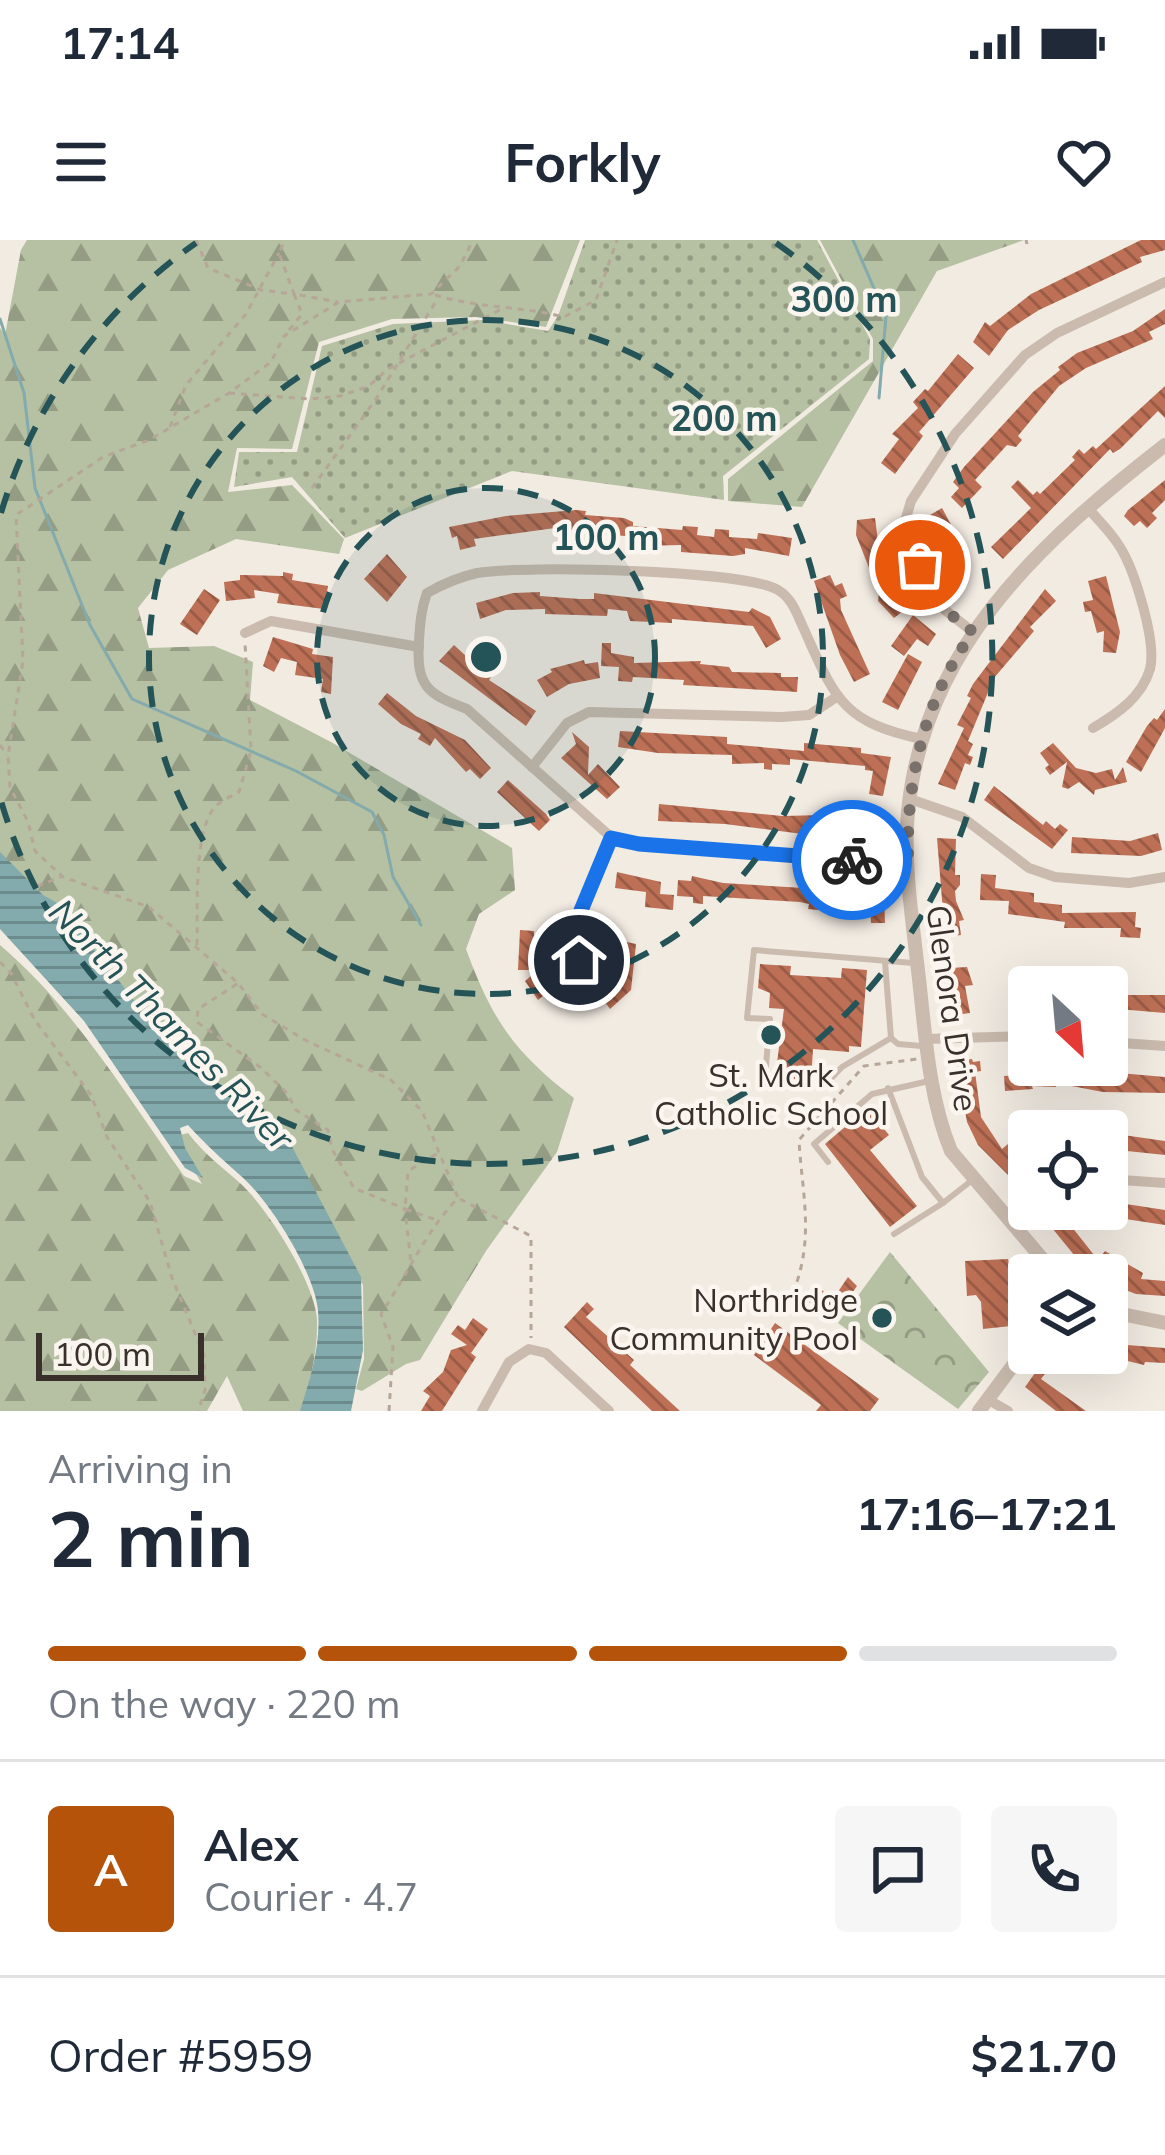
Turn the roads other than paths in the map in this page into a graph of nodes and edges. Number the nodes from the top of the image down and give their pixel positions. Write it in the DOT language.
graph roads {
  1 [pos="1165,282"];
  2 [pos="1165,445"];
  3 [pos="1088,508"];
  4 [pos="973,632"];
  5 [pos="245,633"];
  6 [pos="418,647"];
  7 [pos="838,696"];
  8 [pos="1093,728"];
  9 [pos="922,739"];
  10 [pos="532,767"];
  11 [pos="910,799"];
  12 [pos="611,838"];
  13 [pos="908,862"];
  14 [pos="1165,877"];
  15 [pos="579,960"];
  16 [pos="885,962"];
  17 [pos="918,964"];
  18 [pos="891,1038"];
  19 [pos="1008,1038"];
  20 [pos="1128,1043"];
  21 [pos="1165,1046"];
  22 [pos="924,1048"];
  23 [pos="765,1077"];
  24 [pos="933,1081"];
  25 [pos="822,1088"];
  26 [pos="888,1088"];
  27 [pos="829,1162"];
  28 [pos="974,1179"];
  29 [pos="1128,1181"];
  30 [pos="1165,1184"];
  31 [pos="943,1203"];
  32 [pos="1008,1216"];
  33 [pos="1019,1230"];
  34 [pos="894,1234"];
  35 [pos="1039,1254"];
  36 [pos="1128,1315"];
  37 [pos="1165,1323"];
  38 [pos="1008,1372"];
  39 [pos="983,1405"];
  40 [pos="482,1411"];
  41 [pos="609,1411"];
  42 [pos="1008,1411"];
  1 -- 4 [label="street"];
  2 -- 3 [label="street, Glenora Drive"];
  3 -- 4 [label="street, Glenora Drive"];
  3 -- 8 [label="street"];
  4 -- 9 [label="street, Glenora Drive"];
  5 -- 6 [label="street"];
  6 -- 7 [label="street"];
  6 -- 10 [label="street"];
  7 -- 9 [label="street"];
  7 -- 10 [label="street"];
  9 -- 11 [label="street, Glenora Drive"];
  10 -- 12 [label="street"];
  11 -- 13 [label="street, Glenora Drive"];
  11 -- 14 [label="street"];
  12 -- 13 [label="street"];
  12 -- 15 [label="street"];
  13 -- 17 [label="street, Glenora Drive"];
  16 -- 17 [label="lane"];
  16 -- 18 [label="lane"];
  16 -- 23 [label="lane"];
  17 -- 22 [label="street, Glenora Drive"];
  18 -- 22 [label="lane"];
  18 -- 25 [label="lane"];
  19 -- 22 [label="street"];
  20 -- 21 [label="street"];
  22 -- 24 [label="street, Glenora Drive"];
  24 -- 26 [label="lane"];
  24 -- 28 [label="street, Glenora Drive"];
  26 -- 27 [label="lane"];
  26 -- 31 [label="lane"];
  28 -- 31 [label="lane"];
  28 -- 32 [label="street, Glenora Drive"];
  29 -- 30 [label="street"];
  31 -- 34 [label="lane"];
  33 -- 35 [label="street, Glenora Drive"];
  36 -- 37 [label="street"];
  38 -- 39 [label="street"];
  39 -- 42 [label="street"];
  40 -- 41 [label="street"];
}
